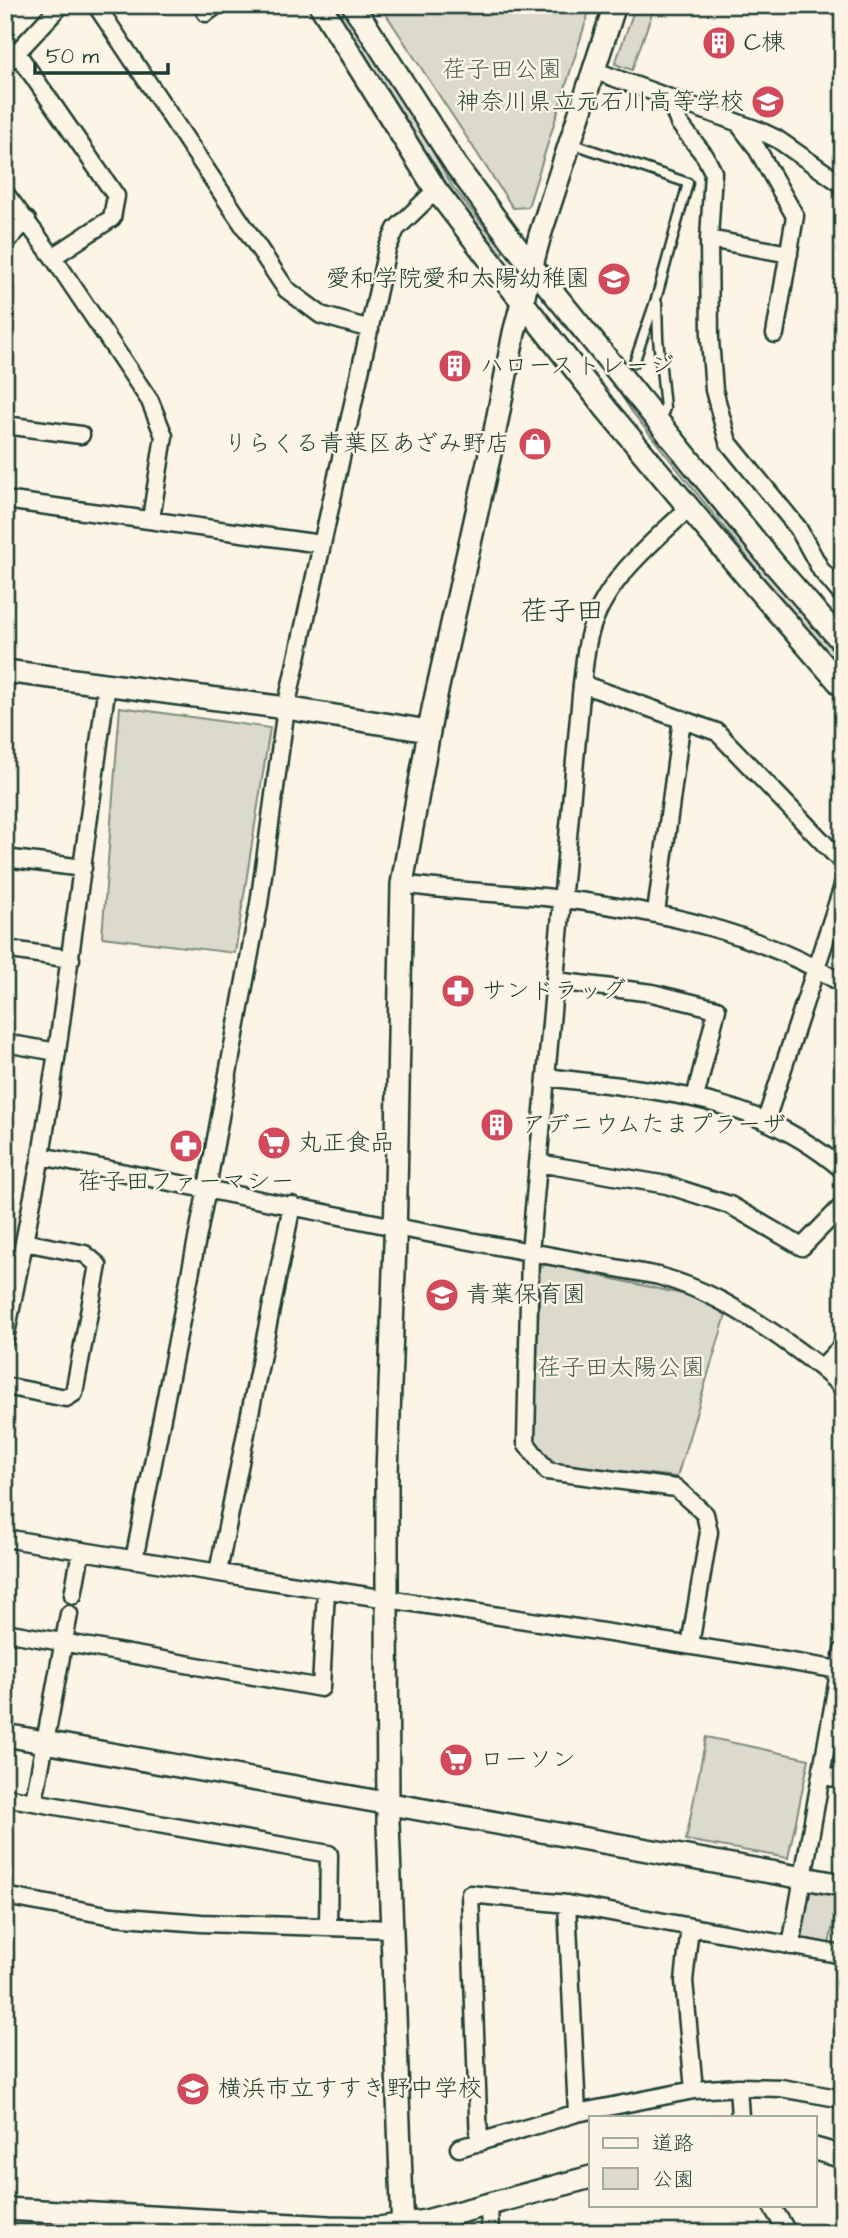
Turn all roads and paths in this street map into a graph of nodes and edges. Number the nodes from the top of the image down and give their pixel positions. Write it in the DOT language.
graph roads {
  1 [pos="61,5"];
  2 [pos="96,5"];
  3 [pos="201,5"];
  4 [pos="217,5"];
  5 [pos="320,5"];
  6 [pos="353,5"];
  7 [pos="615,5"];
  8 [pos="17,52"];
  9 [pos="5,65"];
  10 [pos="593,71"];
  11 [pos="669,98"];
  12 [pos="738,123"];
  13 [pos="570,143"];
  14 [pos="843,185"];
  15 [pos="436,190"];
  16 [pos="5,193"];
  17 [pos="27,220"];
  18 [pos="709,239"];
  19 [pos="5,243"];
  20 [pos="789,254"];
  21 [pos="54,257"];
  22 [pos="533,268"];
  23 [pos="657,296"];
  24 [pos="522,302"];
  25 [pos="370,329"];
  26 [pos="775,334"];
  27 [pos="634,363"];
  28 [pos="660,423"];
  29 [pos="5,425"];
  30 [pos="80,435"];
  31 [pos="5,500"];
  32 [pos="690,507"];
  33 [pos="151,519"];
  34 [pos="321,544"];
  35 [pos="843,596"];
  36 [pos="843,643"];
  37 [pos="5,671"];
  38 [pos="107,684"];
  39 [pos="582,684"];
  40 [pos="843,687"];
  41 [pos="286,708"];
  42 [pos="682,719"];
  43 [pos="428,731"];
  44 [pos="5,858"];
  45 [pos="843,863"];
  46 [pos="83,868"];
  47 [pos="402,884"];
  48 [pos="843,886"];
  49 [pos="563,899"];
  50 [pos="656,913"];
  51 [pos="5,949"];
  52 [pos="71,959"];
  53 [pos="818,968"];
  54 [pos="556,981"];
  55 [pos="843,984"];
  56 [pos="5,1043"];
  57 [pos="57,1052"];
  58 [pos="547,1077"];
  59 [pos="695,1098"];
  60 [pos="766,1120"];
  61 [pos="41,1156"];
  62 [pos="538,1163"];
  63 [pos="843,1170"];
  64 [pos="207,1188"];
  65 [pos="292,1205"];
  66 [pos="843,1205"];
  67 [pos="395,1227"];
  68 [pos="24,1242"];
  69 [pos="530,1252"];
  70 [pos="10,1280"];
  71 [pos="5,1339"];
  72 [pos="843,1345"];
  73 [pos="822,1367"];
  74 [pos="5,1386"];
  75 [pos="843,1388"];
  76 [pos="5,1538"];
  77 [pos="81,1551"];
  78 [pos="134,1560"];
  79 [pos="218,1572"];
  80 [pos="326,1590"];
  81 [pos="73,1595"];
  82 [pos="387,1599"];
  83 [pos="69,1614"];
  84 [pos="5,1632"];
  85 [pos="64,1643"];
  86 [pos="690,1645"];
  87 [pos="843,1650"];
  88 [pos="839,1670"];
  89 [pos="5,1735"];
  90 [pos="45,1742"];
  91 [pos="822,1776"];
  92 [pos="843,1779"];
  93 [pos="5,1797"];
  94 [pos="34,1801"];
  95 [pos="387,1804"];
  96 [pos="804,1878"];
  97 [pos="843,1885"];
  98 [pos="5,1896"];
  99 [pos="567,1904"];
  100 [pos="328,1927"];
  101 [pos="690,1927"];
  102 [pos="392,1929"];
  103 [pos="791,1946"];
  104 [pos="843,1955"];
  105 [pos="738,2087"];
  106 [pos="694,2090"];
  107 [pos="843,2099"];
  108 [pos="577,2113"];
  109 [pos="740,2116"];
  110 [pos="479,2143"];
  111 [pos="459,2148"];
  112 [pos="816,2149"];
  113 [pos="843,2157"];
  114 [pos="589,2178"];
  115 [pos="489,2205"];
  116 [pos="772,2206"];
  117 [pos="5,2209"];
  118 [pos="403,2228"];
  119 [pos="490,2233"];
  120 [pos="788,2233"];
  1 -- 8 [label="street"];
  2 -- 25 [label="street"];
  3 -- 4 [label="street"];
  5 -- 15 [label="street"];
  6 -- 22 [label="street"];
  7 -- 10 [label="street"];
  8 -- 9 [label="street"];
  8 -- 21 [label="street"];
  10 -- 11 [label="street"];
  10 -- 13 [label="street"];
  11 -- 12 [label="street"];
  11 -- 18 [label="street"];
  12 -- 14 [label="street"];
  12 -- 20 [label="street"];
  13 -- 22 [label="street"];
  13 -- 23 [label="lane"];
  15 -- 24 [label="street"];
  15 -- 25 [label="street"];
  16 -- 17 [label="street"];
  17 -- 19 [label="street"];
  17 -- 21 [label="street"];
  18 -- 20 [label="street"];
  18 -- 35 [label="street"];
  20 -- 26 [label="street"];
  21 -- 33 [label="street"];
  22 -- 24 [label="street"];
  22 -- 28 [label="street"];
  23 -- 27 [label="lane"];
  23 -- 28 [label="lane"];
  24 -- 32 [label="street"];
  24 -- 43 [label="street"];
  25 -- 34 [label="street"];
  28 -- 36 [label="street"];
  29 -- 30 [label="street"];
  31 -- 33 [label="street"];
  32 -- 39 [label="street"];
  32 -- 40 [label="street"];
  33 -- 34 [label="street"];
  34 -- 41 [label="street"];
  37 -- 38 [label="street"];
  38 -- 41 [label="street"];
  38 -- 46 [label="street"];
  39 -- 42 [label="street"];
  39 -- 49 [label="street"];
  41 -- 43 [label="street"];
  41 -- 64 [label="street"];
  42 -- 45 [label="street"];
  42 -- 50 [label="street"];
  43 -- 47 [label="street"];
  44 -- 46 [label="street"];
  46 -- 52 [label="street"];
  47 -- 49 [label="street"];
  47 -- 67 [label="street"];
  48 -- 53 [label="street"];
  49 -- 50 [label="street"];
  49 -- 54 [label="street"];
  50 -- 53 [label="street"];
  51 -- 52 [label="street"];
  52 -- 57 [label="street"];
  53 -- 55 [label="street"];
  53 -- 60 [label="street"];
  54 -- 58 [label="street"];
  54 -- 59 [label="street"];
  56 -- 57 [label="street"];
  57 -- 61 [label="street"];
  58 -- 59 [label="street"];
  58 -- 62 [label="street"];
  59 -- 60 [label="street"];
  60 -- 63 [label="street"];
  61 -- 64 [label="street"];
  61 -- 68 [label="street"];
  62 -- 66 [label="street"];
  62 -- 69 [label="street"];
  64 -- 65 [label="street"];
  64 -- 78 [label="street"];
  65 -- 67 [label="street"];
  65 -- 79 [label="street"];
  67 -- 69 [label="street"];
  67 -- 82 [label="street"];
  68 -- 70 [label="street"];
  68 -- 74 [label="street"];
  69 -- 73 [label="street"];
  69 -- 86 [label="street"];
  70 -- 71 [label="street"];
  72 -- 73 [label="street"];
  73 -- 75 [label="street"];
  76 -- 77 [label="street"];
  77 -- 78 [label="street"];
  77 -- 81 [label="street"];
  78 -- 79 [label="street"];
  79 -- 80 [label="street"];
  80 -- 82 [label="street"];
  80 -- 85 [label="street"];
  82 -- 86 [label="street"];
  82 -- 95 [label="street"];
  83 -- 85 [label="street"];
  84 -- 85 [label="street"];
  85 -- 90 [label="street"];
  86 -- 88 [label="street"];
  87 -- 88 [label="street"];
  88 -- 91 [label="street"];
  89 -- 90 [label="street"];
  90 -- 94 [label="street"];
  90 -- 95 [label="street"];
  91 -- 92 [label="street"];
  91 -- 96 [label="street"];
  93 -- 94 [label="street"];
  94 -- 100 [label="street"];
  95 -- 96 [label="street"];
  95 -- 102 [label="street"];
  96 -- 97 [label="street"];
  96 -- 103 [label="street"];
  98 -- 100 [label="street"];
  99 -- 101 [label="street"];
  99 -- 108 [label="street"];
  99 -- 110 [label="street"];
  100 -- 102 [label="street"];
  101 -- 103 [label="street"];
  101 -- 106 [label="street"];
  102 -- 118 [label="street"];
  103 -- 104 [label="street"];
  105 -- 106 [label="street"];
  105 -- 107 [label="street"];
  105 -- 109 [label="street"];
  106 -- 108 [label="street"];
  108 -- 110 [label="street"];
  110 -- 111 [label="street"];
  112 -- 113 [label="street"];
  114 -- 115 [label="street"];
  115 -- 118 [label="street"];
  115 -- 119 [label="street"];
  116 -- 120 [label="street"];
  117 -- 118 [label="street"];
}
